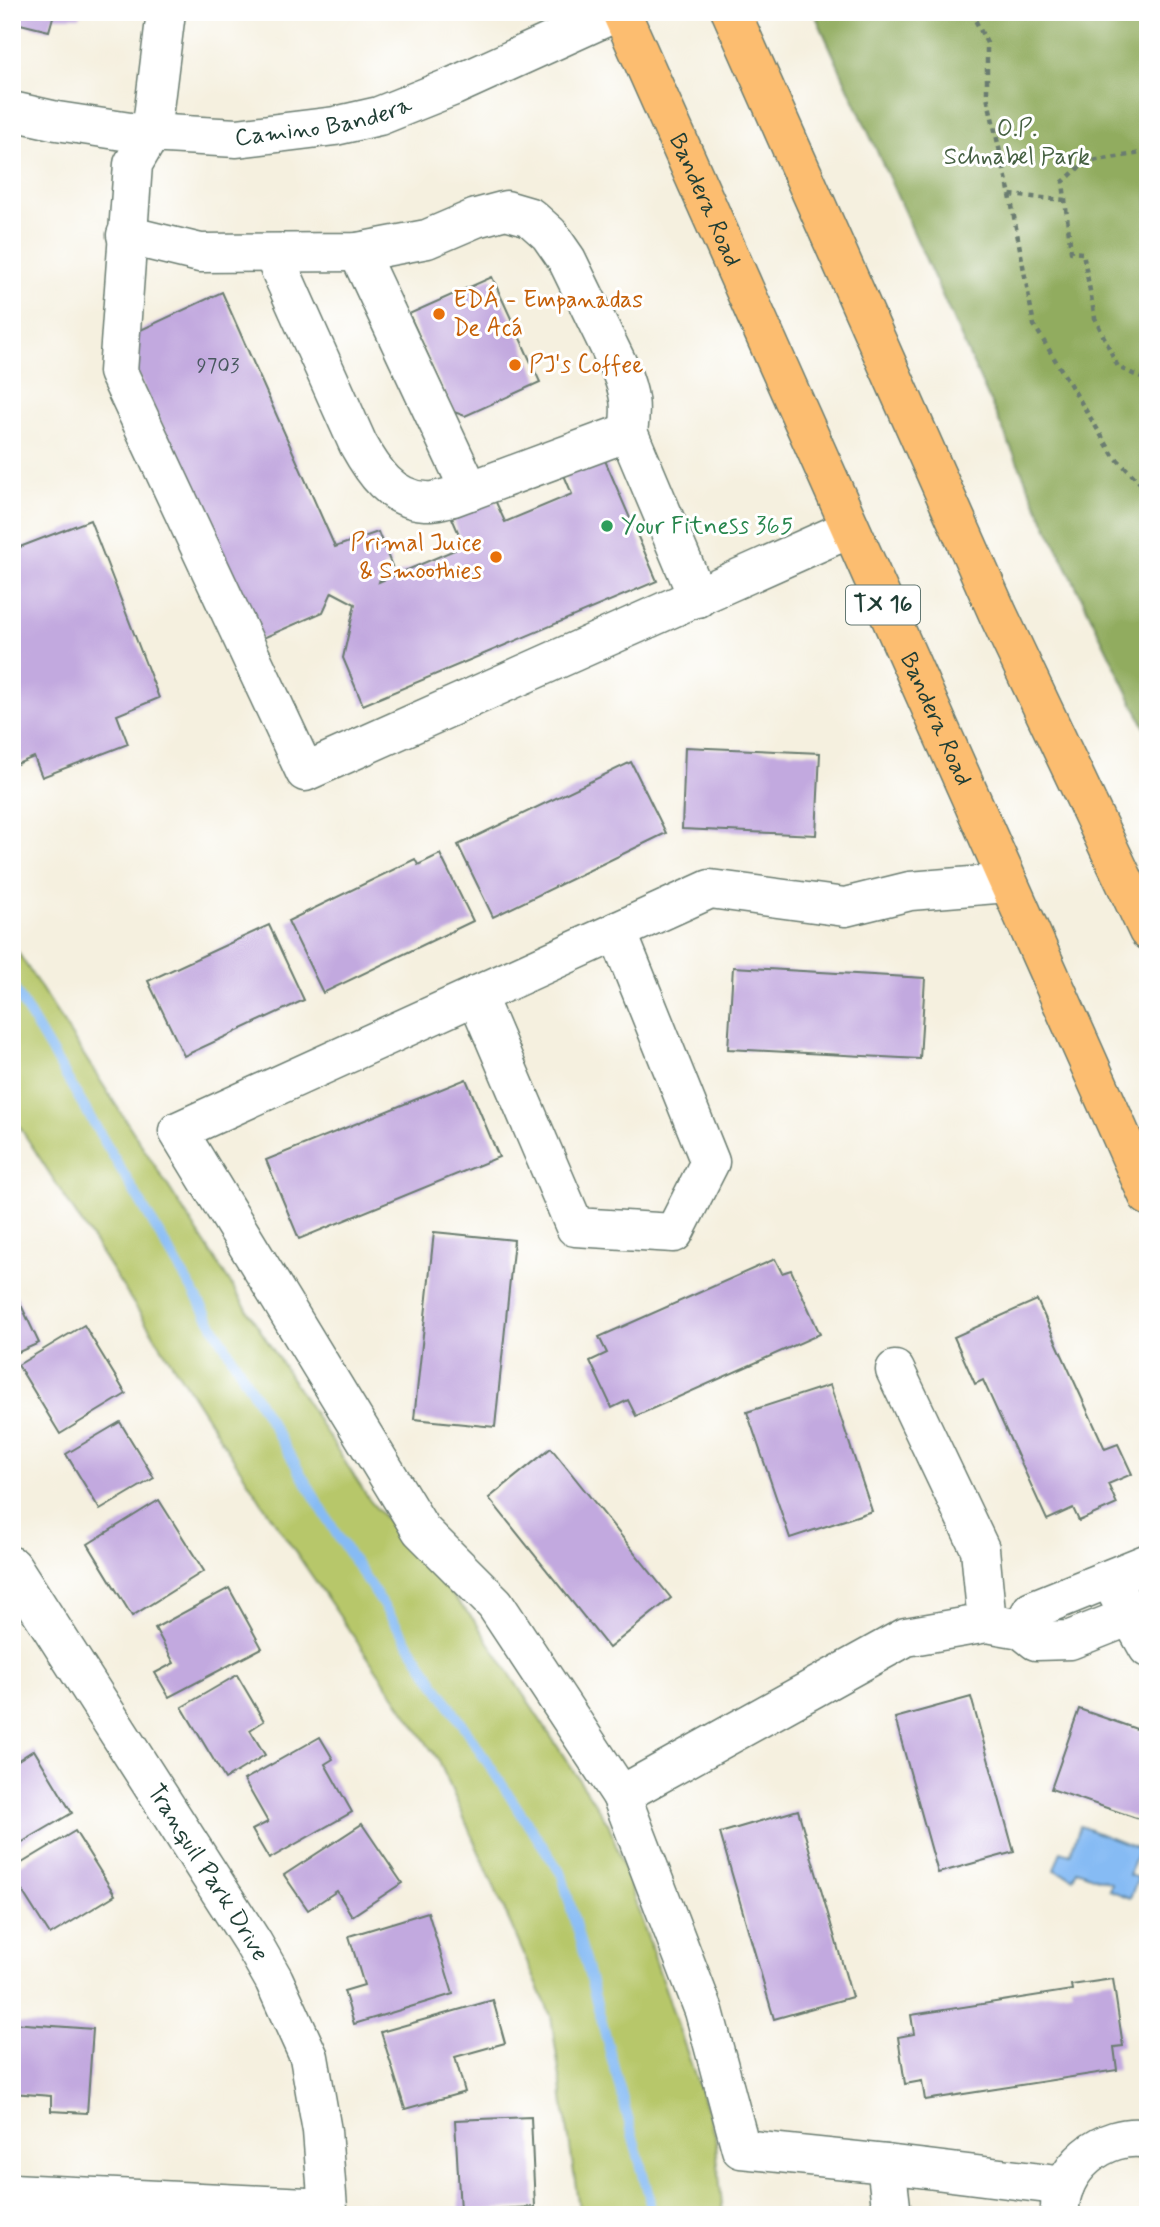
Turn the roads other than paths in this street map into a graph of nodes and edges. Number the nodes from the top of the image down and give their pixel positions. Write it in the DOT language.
graph roads {
  1 [pos="166,12"];
  2 [pos="619,12"];
  3 [pos="732,12"];
  4 [pos="12,111"];
  5 [pos="151,133"];
  6 [pos="127,235"];
  7 [pos="358,252"];
  8 [pos="273,254"];
  9 [pos="628,432"];
  10 [pos="470,491"];
  11 [pos="849,529"];
  12 [pos="698,598"];
  13 [pos="1008,883"];
  14 [pos="617,931"];
  15 [pos="1148,931"];
  16 [pos="476,995"];
  17 [pos="1148,1196"];
  18 [pos="895,1370"];
  19 [pos="1148,1563"];
  20 [pos="12,1566"];
  21 [pos="1110,1580"];
  22 [pos="1142,1625"];
  23 [pos="1004,1626"];
  24 [pos="621,1795"];
  25 [pos="1148,2139"];
  26 [pos="886,2164"];
  27 [pos="12,2193"];
  28 [pos="1062,2200"];
  29 [pos="892,2215"];
  1 -- 5 [label="street"];
  2 -- 5 [label="street, Camino Bandera"];
  2 -- 11 [label="main road, Bandera Road / TX 16"];
  3 -- 15 [label="main road"];
  4 -- 5 [label="street, Camino Bandera"];
  5 -- 6 [label="street"];
  6 -- 8 [label="street"];
  6 -- 12 [label="street"];
  7 -- 8 [label="street"];
  7 -- 9 [label="street"];
  7 -- 10 [label="street"];
  8 -- 10 [label="street"];
  9 -- 10 [label="street"];
  9 -- 12 [label="street"];
  11 -- 12 [label="street"];
  11 -- 13 [label="main road, Bandera Road / TX 16"];
  13 -- 14 [label="street"];
  13 -- 17 [label="main road, Bandera Road / TX 16"];
  14 -- 16 [label="street"];
  14 -- 16 [label="street"];
  16 -- 24 [label="street"];
  18 -- 23 [label="street"];
  19 -- 21 [label="street"];
  20 -- 27 [label="street, Tranquil Park Drive"];
  21 -- 22 [label="street"];
  21 -- 23 [label="street"];
  22 -- 23 [label="street"];
  23 -- 24 [label="street"];
  24 -- 26 [label="street"];
  25 -- 28 [label="street"];
  26 -- 28 [label="street"];
  26 -- 29 [label="street"];
}
